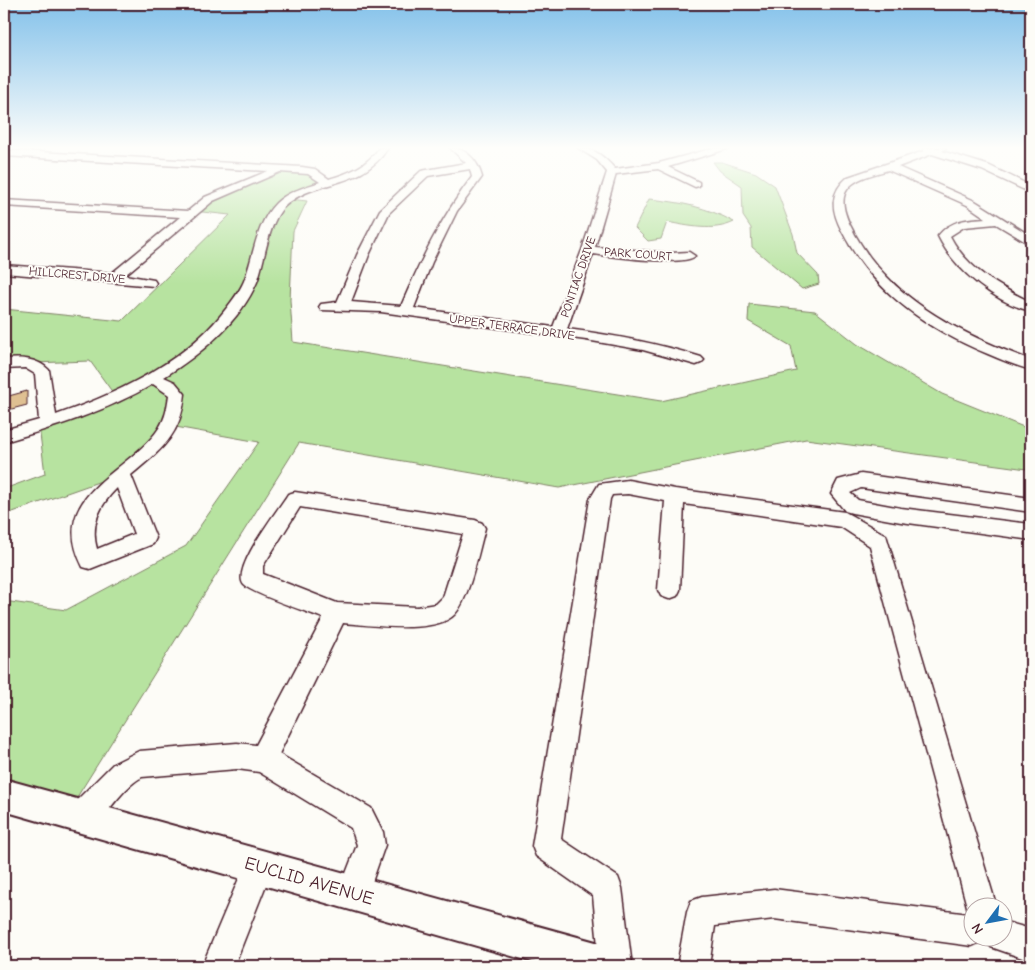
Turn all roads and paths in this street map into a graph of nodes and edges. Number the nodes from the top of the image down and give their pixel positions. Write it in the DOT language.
graph roads {
  1 [pos="221,193"];
  2 [pos="299,193"];
  3 [pos="404,193"];
  4 [pos="465,193"];
  5 [pos="605,193"];
  6 [pos="839,193"];
  7 [pos="949,193"];
  8 [pos="4,202"];
  9 [pos="188,214"];
  10 [pos="998,220"];
  11 [pos="1031,241"];
  12 [pos="588,250"];
  13 [pos="689,256"];
  14 [pos="4,269"];
  15 [pos="115,277"];
  16 [pos="149,283"];
  17 [pos="343,305"];
  18 [pos="326,307"];
  19 [pos="1031,307"];
  20 [pos="406,312"];
  21 [pos="558,333"];
  22 [pos="696,360"];
  23 [pos="4,364"];
  24 [pos="1031,365"];
  25 [pos="152,377"];
  26 [pos="48,423"];
  27 [pos="4,436"];
  28 [pos="121,474"];
  29 [pos="675,496"];
  30 [pos="1031,505"];
  31 [pos="849,513"];
  32 [pos="1031,532"];
  33 [pos="669,590"];
  34 [pos="337,614"];
  35 [pos="263,759"];
  36 [pos="4,795"];
  37 [pos="82,818"];
  38 [pos="258,867"];
  39 [pos="353,894"];
  40 [pos="979,898"];
  41 [pos="962,929"];
  42 [pos="1012,939"];
  43 [pos="1031,945"];
  44 [pos="218,966"];
  45 [pos="615,966"];
  46 [pos="693,966"];
  1 -- 9 [label="street"];
  2 -- 25 [label="street"];
  3 -- 17 [label="street"];
  4 -- 20 [label="street"];
  5 -- 12 [label="street, PONTIAC DRIVE"];
  6 -- 24 [label="street"];
  7 -- 10 [label="street"];
  8 -- 9 [label="street"];
  9 -- 15 [label="street"];
  10 -- 11 [label="street"];
  10 -- 19 [label="street"];
  12 -- 13 [label="street, PARK COURT"];
  12 -- 21 [label="street, PONTIAC DRIVE"];
  14 -- 15 [label="street, HILLCREST DRIVE"];
  15 -- 16 [label="street, HILLCREST DRIVE"];
  17 -- 18 [label="street, UPPER TERRACE DRIVE"];
  17 -- 20 [label="street, UPPER TERRACE DRIVE"];
  20 -- 21 [label="street, UPPER TERRACE DRIVE"];
  21 -- 22 [label="street, UPPER TERRACE DRIVE"];
  23 -- 26 [label="street"];
  25 -- 26 [label="street"];
  25 -- 28 [label="street"];
  26 -- 27 [label="street"];
  29 -- 31 [label="street"];
  29 -- 33 [label="street"];
  29 -- 45 [label="street"];
  30 -- 31 [label="street"];
  31 -- 32 [label="street"];
  31 -- 40 [label="street"];
  34 -- 34 [label="street"];
  34 -- 35 [label="street"];
  35 -- 37 [label="street"];
  35 -- 39 [label="street"];
  36 -- 37 [label="main road, EUCLID AVENUE"];
  37 -- 38 [label="main road, EUCLID AVENUE"];
  38 -- 39 [label="main road, EUCLID AVENUE"];
  38 -- 44 [label="street"];
  39 -- 45 [label="main road, EUCLID AVENUE"];
  41 -- 46 [label="street"];
  42 -- 43 [label="street"];
}
